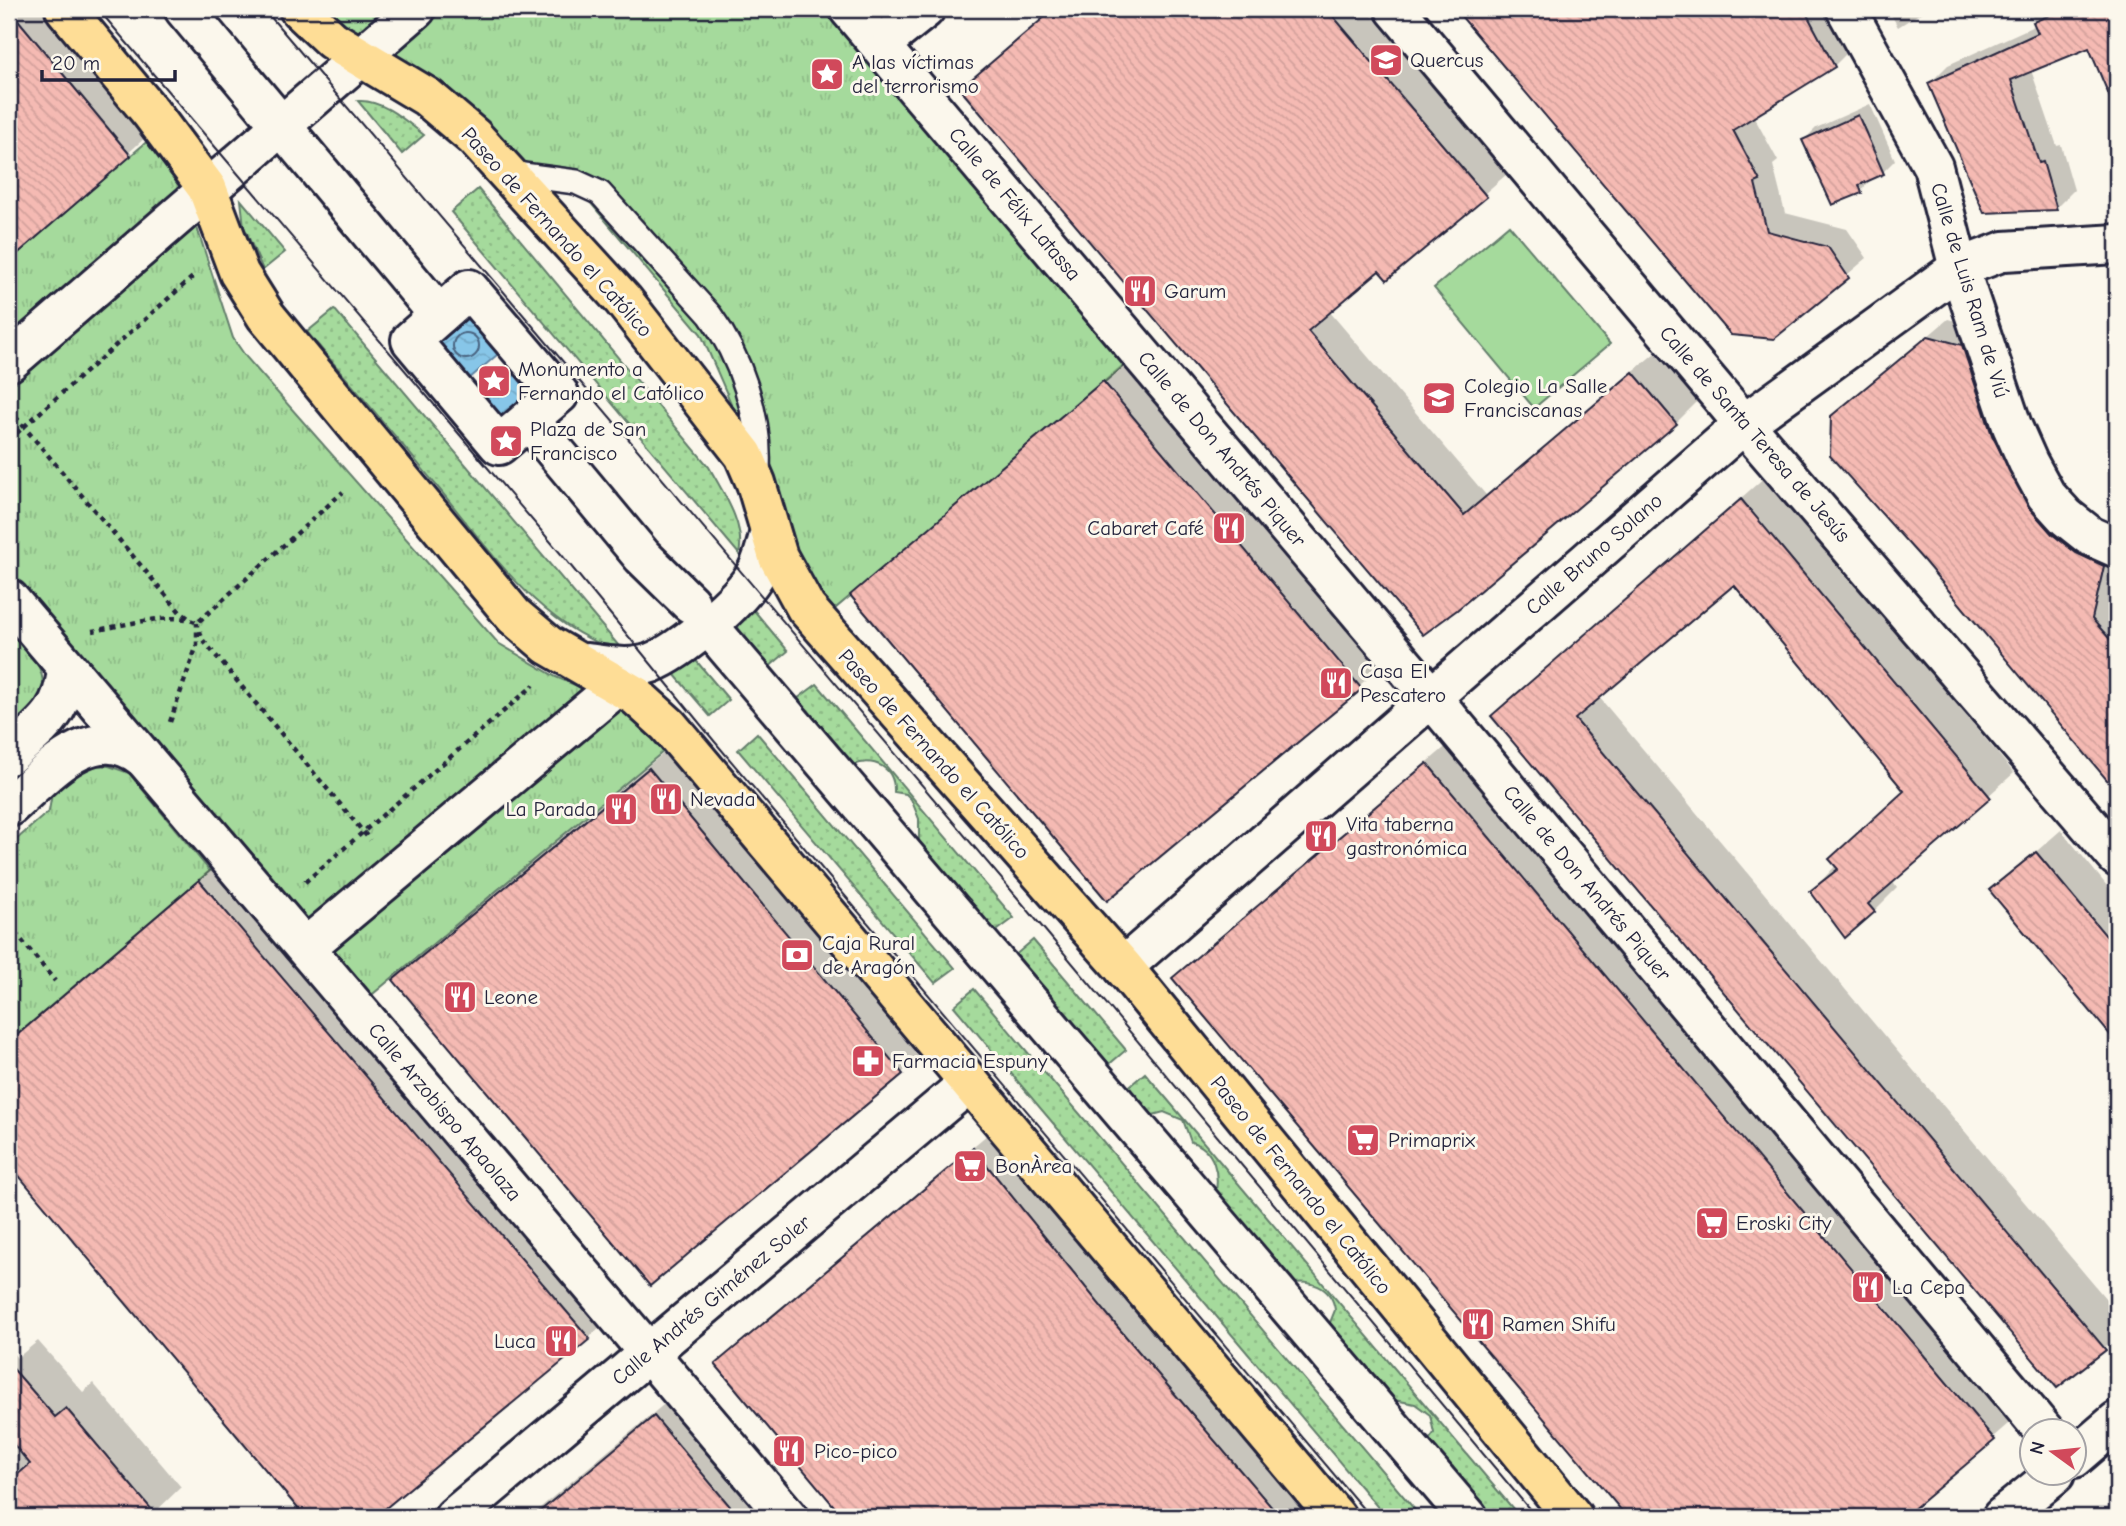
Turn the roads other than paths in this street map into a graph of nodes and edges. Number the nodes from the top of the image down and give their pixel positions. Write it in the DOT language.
graph roads {
  1 [pos="65,9"];
  2 [pos="184,9"];
  3 [pos="299,9"];
  4 [pos="416,9"];
  5 [pos="849,9"];
  6 [pos="925,9"];
  7 [pos="1395,9"];
  8 [pos="1846,9"];
  9 [pos="880,45"];
  10 [pos="360,57"];
  11 [pos="282,124"];
  12 [pos="508,173"];
  13 [pos="207,188"];
  14 [pos="2117,244"];
  15 [pos="1959,268"];
  16 [pos="439,315"];
  17 [pos="1126,336"];
  18 [pos="9,362"];
  19 [pos="530,420"];
  20 [pos="1744,424"];
  21 [pos="756,483"];
  22 [pos="769,535"];
  23 [pos="2117,548"];
  24 [pos="9,599"];
  25 [pos="690,603"];
  26 [pos="729,650"];
  27 [pos="578,662"];
  28 [pos="67,669"];
  29 [pos="620,685"];
  30 [pos="1431,697"];
  31 [pos="153,745"];
  32 [pos="9,755"];
  33 [pos="9,807"];
  34 [pos="2117,857"];
  35 [pos="306,947"];
  36 [pos="1123,967"];
  37 [pos="970,1083"];
  38 [pos="648,1353"];
  39 [pos="2033,1418"];
  40 [pos="2117,1422"];
  41 [pos="2088,1446"];
  42 [pos="2038,1488"];
  43 [pos="454,1517"];
  44 [pos="788,1517"];
  45 [pos="1336,1517"];
  46 [pos="1468,1517"];
  47 [pos="1573,1517"];
  48 [pos="2002,1517"];
  1 -- 13 [label="main road"];
  2 -- 11 [label="street"];
  3 -- 10 [label="main road, Paseo de Fernando el Católico"];
  4 -- 10 [label="street"];
  5 -- 9 [label="street, Calle de Félix Latassa"];
  6 -- 9 [label="street"];
  7 -- 20 [label="street, Calle de Santa Teresa de Jesús"];
  8 -- 15 [label="street, Calle de Luis Ram de Viú"];
  9 -- 17 [label="street, Calle de Félix Latassa"];
  10 -- 11 [label="street"];
  10 -- 12 [label="main road, Paseo de Fernando el Católico"];
  11 -- 13 [label="street"];
  11 -- 16 [label="street"];
  12 -- 21 [label="main road, Paseo de Fernando el Católico"];
  12 -- 21 [label="lane"];
  13 -- 18 [label="street"];
  13 -- 27 [label="main road"];
  14 -- 15 [label="street, Calle Bruno Solano"];
  15 -- 20 [label="street, Calle Bruno Solano"];
  15 -- 23 [label="street, Calle de Luis Ram de Viú"];
  16 -- 19 [label="street"];
  16 -- 19 [label="street"];
  17 -- 30 [label="street, Calle de Don Andrés Piquer"];
  19 -- 25 [label="street"];
  20 -- 30 [label="street, Calle Bruno Solano"];
  20 -- 34 [label="street, Calle de Santa Teresa de Jesús"];
  21 -- 22 [label="main road, Paseo de Fernando el Católico"];
  22 -- 27 [label="street"];
  22 -- 36 [label="main road, Paseo de Fernando el Católico"];
  24 -- 28 [label="street, Calle Arzobispo Apaolaza"];
  26 -- 46 [label="street"];
  27 -- 29 [label="main road"];
  28 -- 31 [label="street, Calle Arzobispo Apaolaza"];
  28 -- 32 [label="street"];
  29 -- 35 [label="street"];
  29 -- 37 [label="main road"];
  30 -- 36 [label="street, Calle Bruno Solano"];
  30 -- 39 [label="street, Calle de Don Andrés Piquer"];
  31 -- 33 [label="street"];
  31 -- 35 [label="street, Calle Arzobispo Apaolaza"];
  35 -- 38 [label="street, Calle Arzobispo Apaolaza"];
  36 -- 47 [label="main road, Paseo de Fernando el Católico"];
  37 -- 38 [label="street, Calle Andrés Giménez Soler"];
  37 -- 45 [label="main road"];
  38 -- 43 [label="street, Calle Andrés Giménez Soler"];
  38 -- 44 [label="street, Calle Arzobispo Apaolaza"];
  40 -- 41 [label="street"];
  42 -- 48 [label="street"];
}
